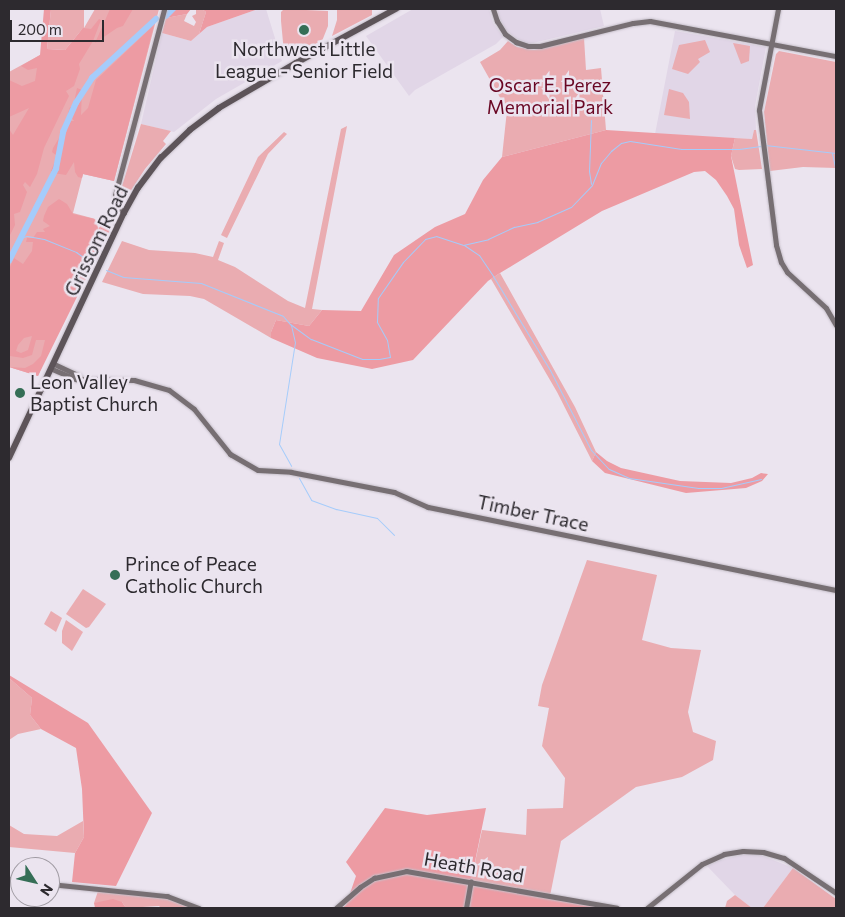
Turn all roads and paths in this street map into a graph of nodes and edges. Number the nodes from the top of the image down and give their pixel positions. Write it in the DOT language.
graph roads {
  1 [pos="164,9"];
  2 [pos="396,9"];
  3 [pos="493,9"];
  4 [pos="778,9"];
  5 [pos="771,44"];
  6 [pos="836,56"];
  7 [pos="124,213"];
  8 [pos="836,325"];
  9 [pos="53,366"];
  10 [pos="9,458"];
  11 [pos="836,590"];
  12 [pos="471,881"];
  13 [pos="60,885"];
  14 [pos="836,893"];
  15 [pos="198,908"];
  16 [pos="336,908"];
  17 [pos="466,908"];
  18 [pos="617,908"];
  19 [pos="647,908"];
  1 -- 7 [label="street"];
  2 -- 7 [label="main road, Grissom Road"];
  3 -- 5 [label="street"];
  4 -- 5 [label="street"];
  5 -- 6 [label="street"];
  5 -- 8 [label="street"];
  7 -- 9 [label="main road, Grissom Road"];
  9 -- 10 [label="main road, Grissom Road"];
  9 -- 11 [label="street, Timber Trace"];
  12 -- 16 [label="street, Heath Road"];
  12 -- 17 [label="street"];
  12 -- 18 [label="street, Heath Road"];
  13 -- 15 [label="street"];
  14 -- 19 [label="street"];
}
